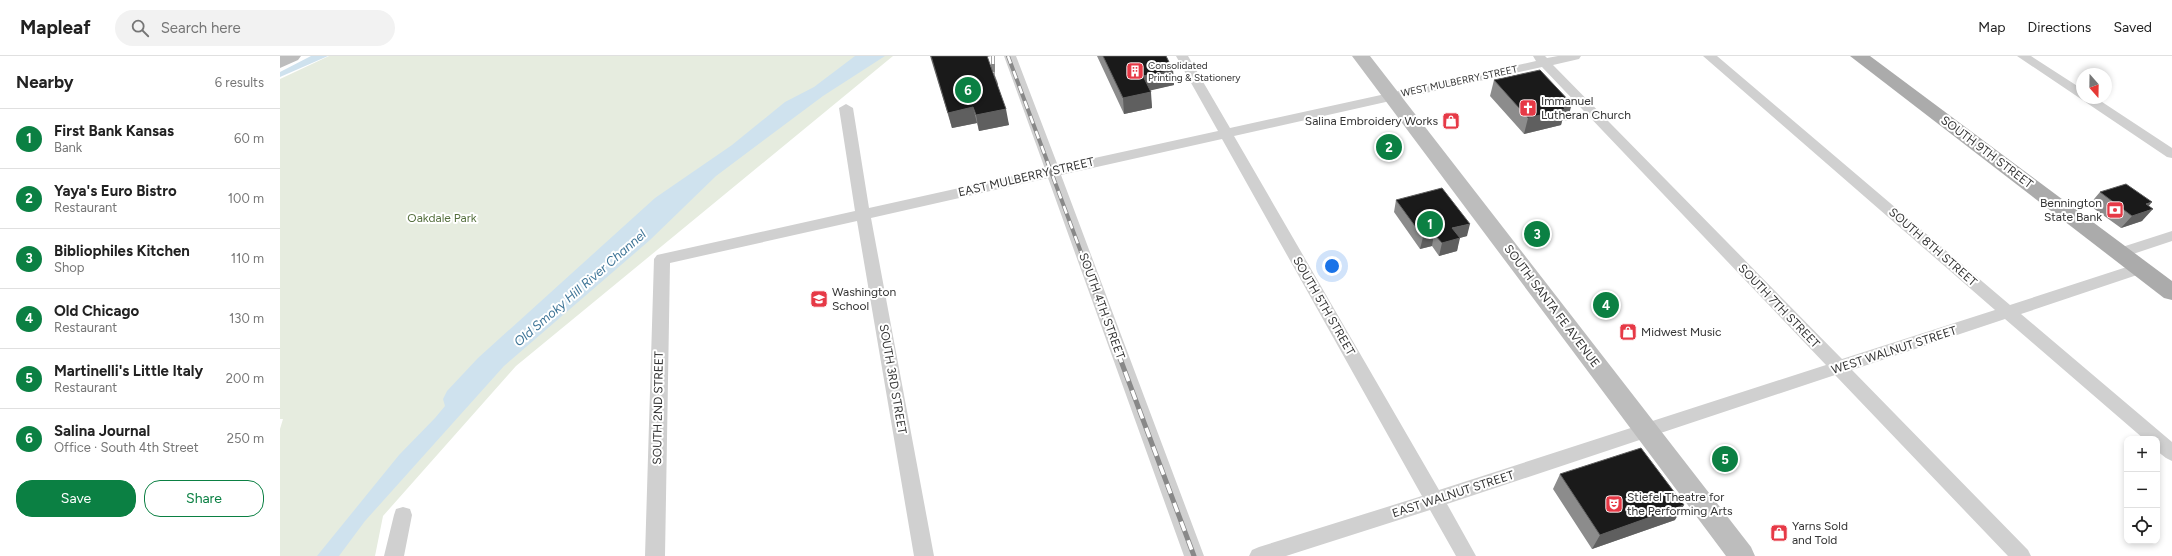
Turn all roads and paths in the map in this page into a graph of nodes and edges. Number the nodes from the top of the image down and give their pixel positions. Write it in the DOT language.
graph roads {
  1 [pos="292,56"];
  2 [pos="1010,56"];
  3 [pos="1182,56"];
  4 [pos="1361,56"];
  5 [pos="1575,56"];
  6 [pos="1709,56"];
  7 [pos="1858,56"];
  8 [pos="2023,56"];
  9 [pos="1541,59"];
  10 [pos="280,63"];
  11 [pos="2076,91"];
  12 [pos="1391,96"];
  13 [pos="2096,104"];
  14 [pos="846,108"];
  15 [pos="1225,133"];
  16 [pos="2172,154"];
  17 [pos="1052,172"];
  18 [pos="863,214"];
  19 [pos="2172,236"];
  20 [pos="2121,253"];
  21 [pos="662,259"];
  22 [pos="2141,268"];
  23 [pos="2172,292"];
  24 [pos="2008,312"];
  25 [pos="1839,368"];
  26 [pos="1647,431"];
  27 [pos="2153,436"];
  28 [pos="2160,442"];
  29 [pos="2172,453"];
  30 [pos="1434,500"];
  31 [pos="403,515"];
  32 [pos="394,556"];
  33 [pos="655,556"];
  34 [pos="924,556"];
  35 [pos="1194,556"];
  36 [pos="1259,556"];
  37 [pos="1466,556"];
  38 [pos="1742,556"];
  39 [pos="2021,556"];
  1 -- 10 [label="main road"];
  2 -- 17 [label="street, SOUTH 4TH STREET"];
  3 -- 15 [label="street, SOUTH 5TH STREET"];
  4 -- 12 [label="main road, SOUTH SANTA FE AVENUE"];
  5 -- 9 [label="street, WEST MULBERRY STREET"];
  6 -- 24 [label="street, SOUTH 8TH STREET"];
  7 -- 20 [label="main road, SOUTH 9TH STREET"];
  8 -- 11 [label="street"];
  9 -- 12 [label="street, WEST MULBERRY STREET"];
  9 -- 25 [label="street, SOUTH 7TH STREET"];
  12 -- 15 [label="street, EAST MULBERRY STREET"];
  12 -- 26 [label="main road, SOUTH SANTA FE AVENUE"];
  13 -- 16 [label="street"];
  14 -- 18 [label="street, SOUTH 3RD STREET"];
  15 -- 17 [label="street, EAST MULBERRY STREET"];
  15 -- 30 [label="street, SOUTH 5TH STREET"];
  17 -- 18 [label="street, EAST MULBERRY STREET"];
  17 -- 35 [label="street, SOUTH 4TH STREET"];
  18 -- 21 [label="street, EAST MULBERRY STREET"];
  18 -- 34 [label="street, SOUTH 3RD STREET"];
  19 -- 20 [label="street"];
  20 -- 22 [label="main road, SOUTH 9TH STREET"];
  21 -- 33 [label="street, SOUTH 2ND STREET"];
  22 -- 23 [label="main road, SOUTH 9TH STREET"];
  22 -- 24 [label="street, WEST WALNUT STREET"];
  24 -- 25 [label="street, WEST WALNUT STREET"];
  24 -- 27 [label="street, SOUTH 8TH STREET"];
  25 -- 26 [label="street, WEST WALNUT STREET"];
  25 -- 39 [label="street, SOUTH 7TH STREET"];
  26 -- 30 [label="street, EAST WALNUT STREET"];
  26 -- 38 [label="main road, SOUTH SANTA FE AVENUE"];
  28 -- 29 [label="street, SOUTH 8TH STREET"];
  30 -- 36 [label="street, EAST WALNUT STREET"];
  30 -- 37 [label="street, SOUTH 5TH STREET"];
  31 -- 32 [label="street"];
}
